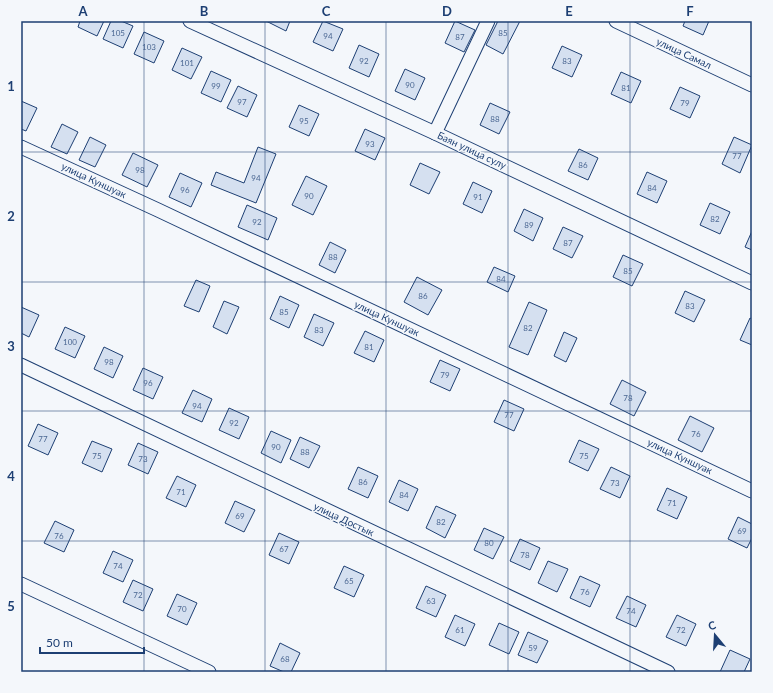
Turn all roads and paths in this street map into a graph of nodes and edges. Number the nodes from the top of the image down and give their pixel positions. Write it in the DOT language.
graph roads {
  1 [pos="190,21"];
  2 [pos="488,21"];
  3 [pos="616,21"];
  4 [pos="752,85"];
  5 [pos="435,132"];
  6 [pos="21,147"];
  7 [pos="752,283"];
  8 [pos="21,365"];
  9 [pos="752,491"];
  10 [pos="21,584"];
  11 [pos="209,672"];
  12 [pos="668,672"];
  1 -- 5 [label="street, Баян улица сулу"];
  2 -- 5 [label="street"];
  3 -- 4 [label="street, улица Самал"];
  5 -- 7 [label="street, Баян улица сулу"];
  6 -- 9 [label="street, улица Куншуак"];
  8 -- 12 [label="street, улица Достык"];
  10 -- 11 [label="street"];
}
